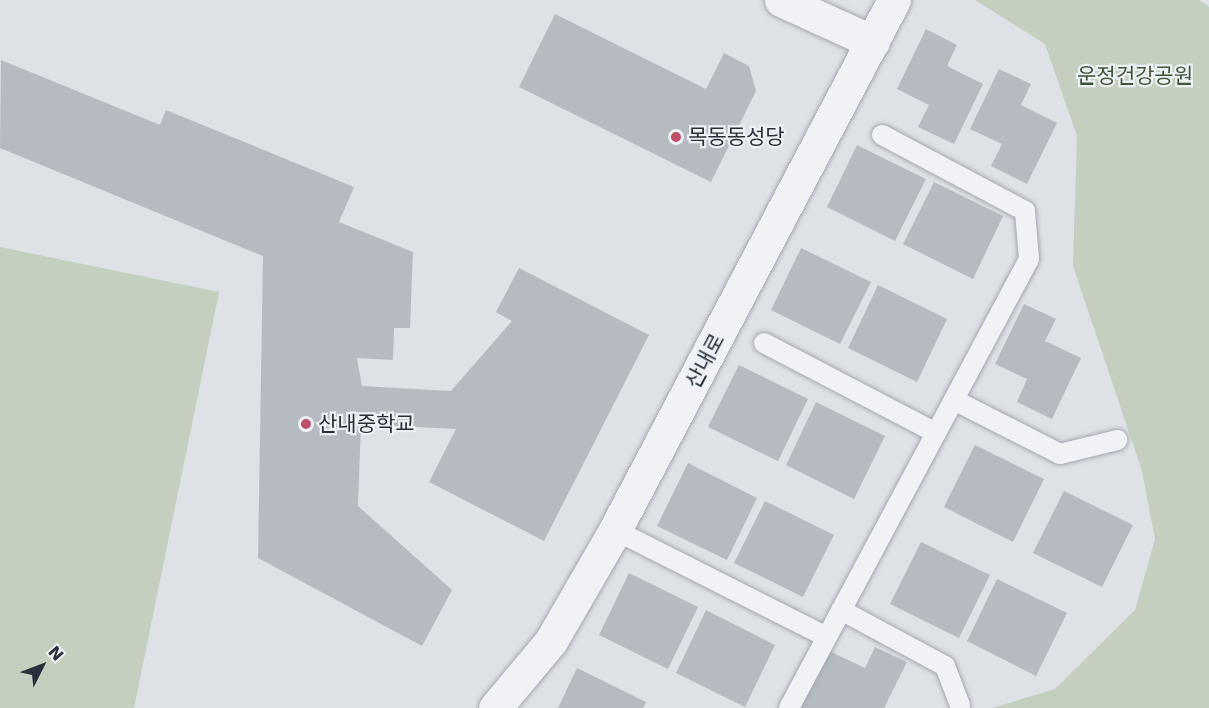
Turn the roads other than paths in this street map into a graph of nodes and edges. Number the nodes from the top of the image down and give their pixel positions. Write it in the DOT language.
graph roads {
  1 [pos="781,0"];
  2 [pos="894,0"];
  3 [pos="873,42"];
  4 [pos="882,135"];
  5 [pos="764,343"];
  6 [pos="954,400"];
  7 [pos="936,433"];
  8 [pos="1117,440"];
  9 [pos="615,530"];
  10 [pos="842,610"];
  11 [pos="827,637"];
  12 [pos="960,705"];
  13 [pos="495,708"];
  14 [pos="789,708"];
  1 -- 3 [label="street"];
  2 -- 3 [label="street, 산내로"];
  3 -- 9 [label="street, 산내로"];
  4 -- 6 [label="lane"];
  5 -- 7 [label="lane"];
  6 -- 7 [label="lane"];
  6 -- 8 [label="lane"];
  7 -- 10 [label="lane"];
  9 -- 11 [label="lane"];
  9 -- 13 [label="street, 산내로"];
  10 -- 11 [label="lane"];
  10 -- 12 [label="lane"];
  11 -- 14 [label="lane"];
}
